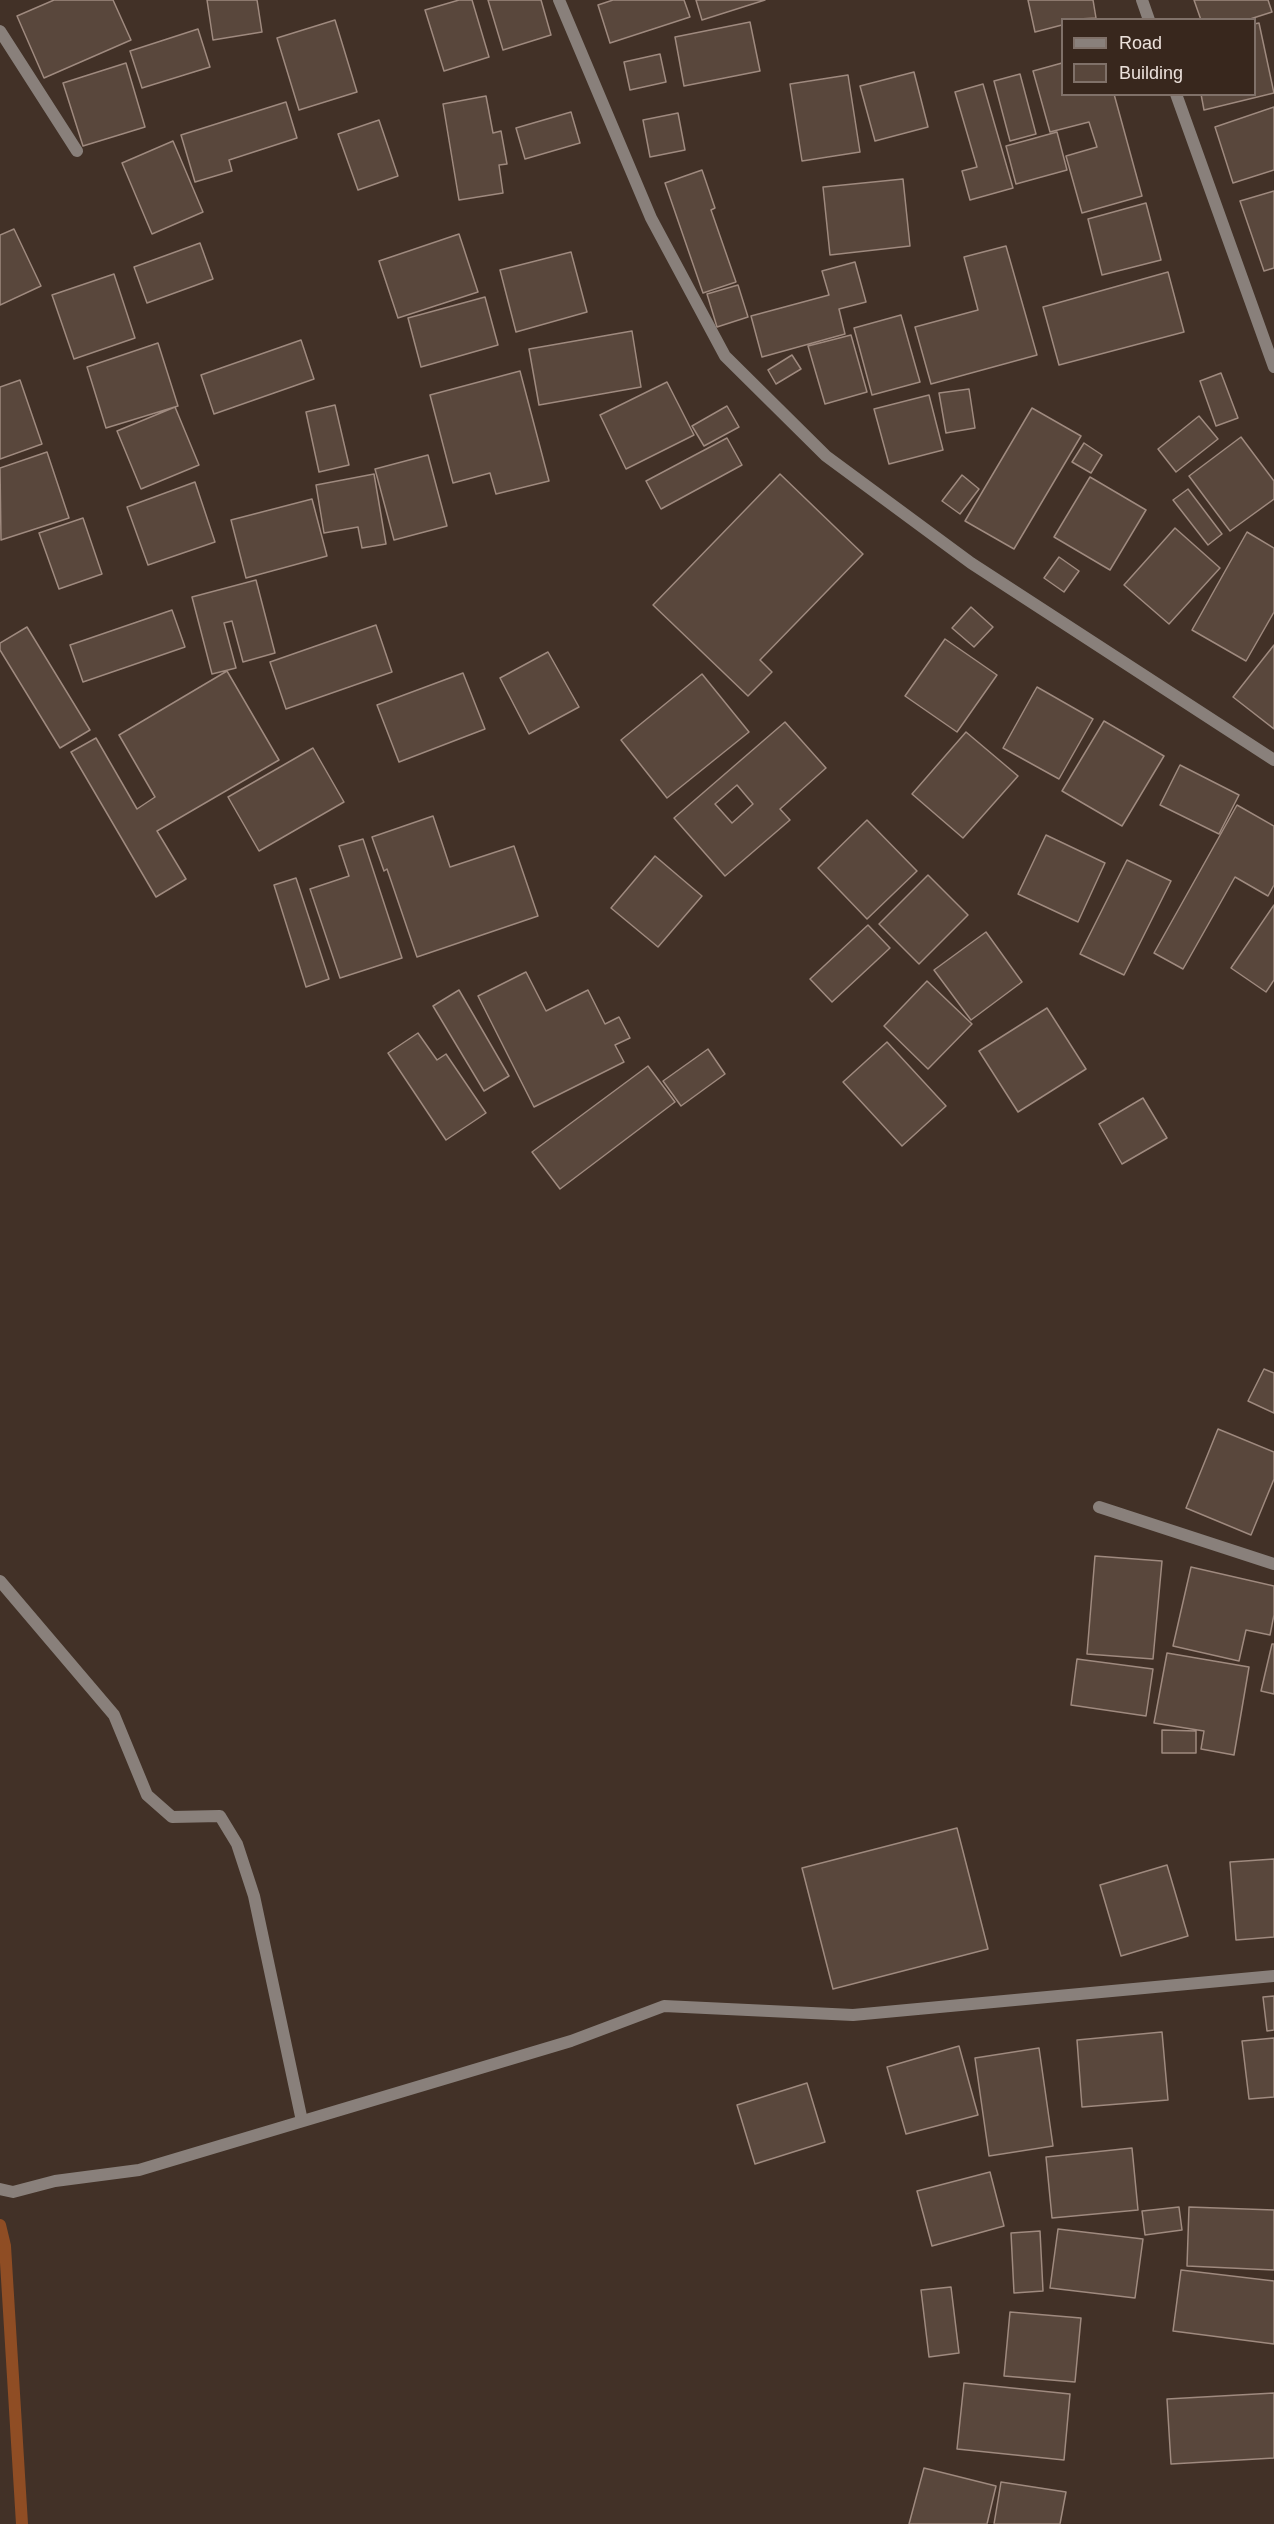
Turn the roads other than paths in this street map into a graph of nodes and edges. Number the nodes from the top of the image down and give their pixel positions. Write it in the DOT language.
graph roads {
  1 [pos="559,0"];
  2 [pos="1142,0"];
  3 [pos="1148,18"];
  4 [pos="0,31"];
  5 [pos="1177,96"];
  6 [pos="77,151"];
  7 [pos="1274,367"];
  8 [pos="1274,760"];
  9 [pos="1099,1507"];
  10 [pos="1274,1564"];
  11 [pos="0,1581"];
  12 [pos="1274,1976"];
  13 [pos="302,2121"];
  14 [pos="0,2189"];
  1 -- 8 [label="street"];
  2 -- 3 [label="street"];
  4 -- 6 [label="street"];
  5 -- 7 [label="street"];
  9 -- 10 [label="street"];
  11 -- 13 [label="street"];
  12 -- 13 [label="street"];
  13 -- 14 [label="street"];
}
